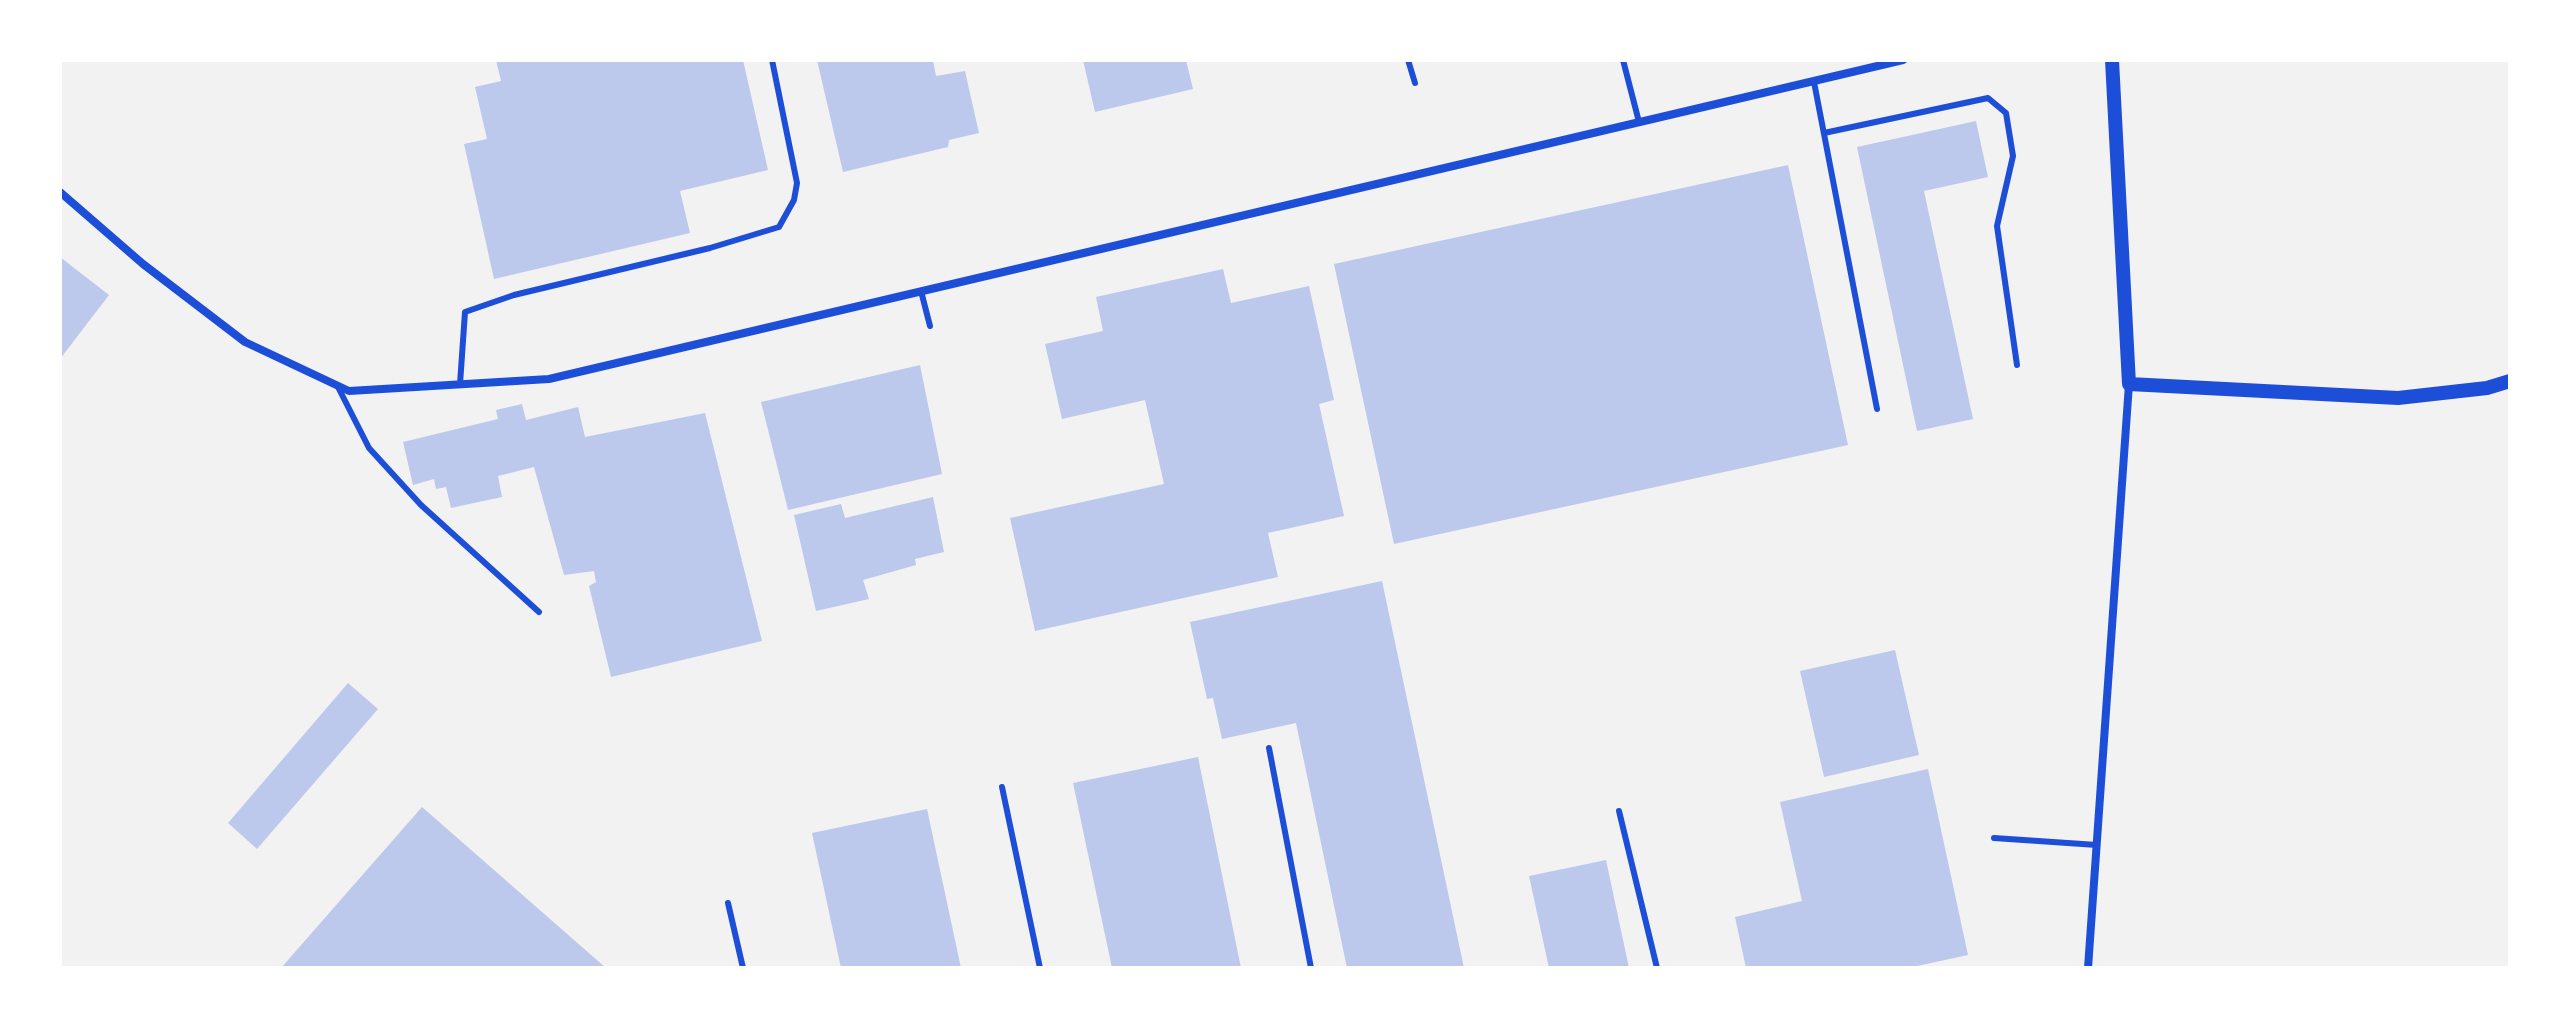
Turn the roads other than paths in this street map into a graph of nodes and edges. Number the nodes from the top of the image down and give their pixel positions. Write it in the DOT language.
graph roads {
  1 [pos="772,60"];
  2 [pos="1408,60"];
  3 [pos="1623,60"];
  4 [pos="1903,60"];
  5 [pos="2112,60"];
  6 [pos="1814,82"];
  7 [pos="1415,83"];
  8 [pos="1639,122"];
  9 [pos="1824,133"];
  10 [pos="60,192"];
  11 [pos="921,291"];
  12 [pos="930,326"];
  13 [pos="2017,365"];
  14 [pos="2510,381"];
  15 [pos="460,384"];
  16 [pos="2129,384"];
  17 [pos="337,385"];
  18 [pos="1877,409"];
  19 [pos="539,612"];
  20 [pos="1269,748"];
  21 [pos="1002,787"];
  22 [pos="1619,811"];
  23 [pos="1994,838"];
  24 [pos="2097,845"];
  25 [pos="728,903"];
  26 [pos="743,968"];
  27 [pos="1040,968"];
  28 [pos="1311,968"];
  29 [pos="1657,968"];
  30 [pos="2088,968"];
  1 -- 15 [label="lane"];
  2 -- 7 [label="lane"];
  3 -- 8 [label="lane"];
  4 -- 6 [label="street"];
  5 -- 16 [label="street"];
  6 -- 8 [label="street"];
  6 -- 9 [label="lane"];
  8 -- 11 [label="street"];
  9 -- 13 [label="lane"];
  9 -- 18 [label="lane"];
  10 -- 17 [label="street"];
  11 -- 12 [label="lane"];
  11 -- 15 [label="street"];
  14 -- 16 [label="street"];
  15 -- 17 [label="street"];
  16 -- 24 [label="street"];
  17 -- 19 [label="lane"];
  20 -- 28 [label="lane"];
  21 -- 27 [label="lane"];
  22 -- 29 [label="lane"];
  23 -- 24 [label="lane"];
  24 -- 30 [label="street"];
  25 -- 26 [label="lane"];
}
